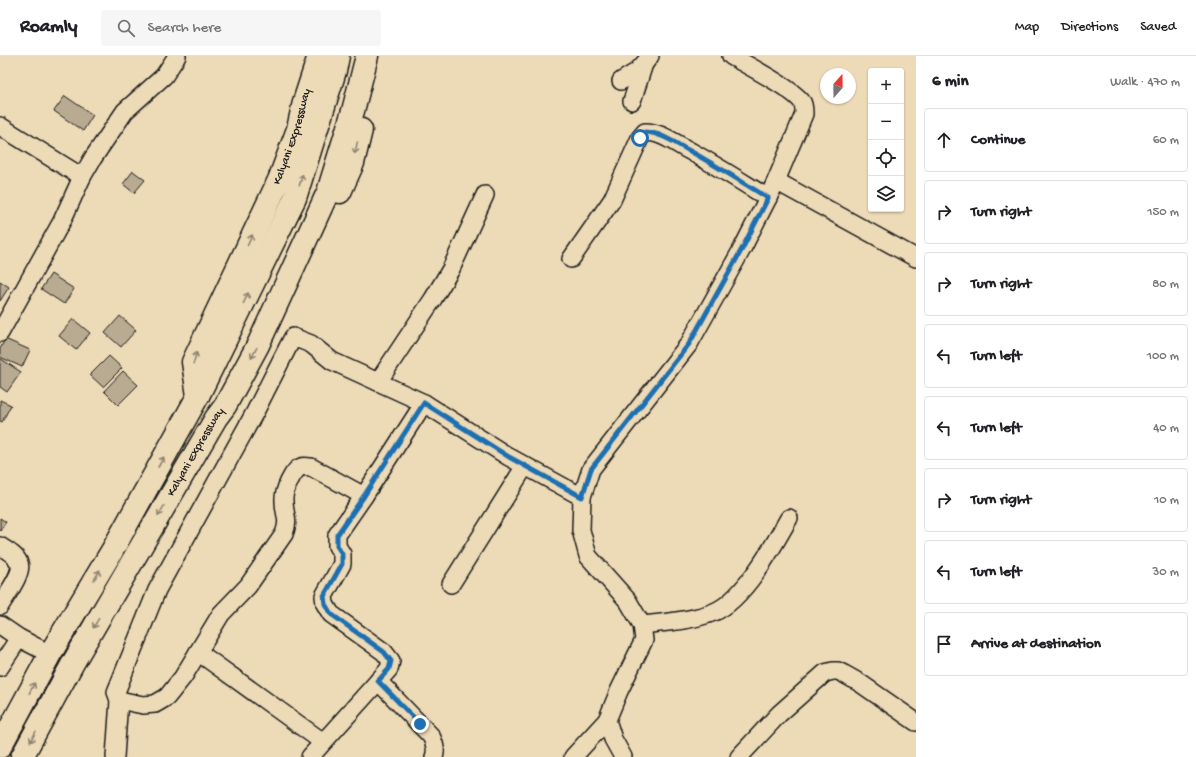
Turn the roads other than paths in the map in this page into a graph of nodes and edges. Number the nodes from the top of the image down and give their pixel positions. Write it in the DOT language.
graph roads {
  1 [pos="177,56"];
  2 [pos="319,56"];
  3 [pos="338,56"];
  4 [pos="367,56"];
  5 [pos="378,56"];
  6 [pos="731,56"];
  7 [pos="647,60"];
  8 [pos="621,81"];
  9 [pos="632,101"];
  10 [pos="0,126"];
  11 [pos="82,177"];
  12 [pos="776,181"];
  13 [pos="484,194"];
  14 [pos="768,198"];
  15 [pos="916,258"];
  16 [pos="571,259"];
  17 [pos="0,333"];
  18 [pos="378,382"];
  19 [pos="198,396"];
  20 [pos="424,403"];
  21 [pos="225,406"];
  22 [pos="525,466"];
  23 [pos="364,496"];
  24 [pos="582,497"];
  25 [pos="789,518"];
  26 [pos="0,546"];
  27 [pos="451,584"];
  28 [pos="0,606"];
  29 [pos="0,625"];
  30 [pos="642,625"];
  31 [pos="19,638"];
  32 [pos="198,652"];
  33 [pos="50,654"];
  34 [pos="0,668"];
  35 [pos="378,681"];
  36 [pos="119,700"];
  37 [pos="607,720"];
  38 [pos="916,722"];
  39 [pos="323,742"];
  40 [pos="0,747"];
  41 [pos="22,757"];
  42 [pos="115,757"];
  43 [pos="310,757"];
  44 [pos="434,757"];
  45 [pos="573,757"];
  46 [pos="623,757"];
  47 [pos="739,757"];
  1 -- 11 [label="street"];
  19 -- 2 [label="highway, Kalyani Expressway, one-way"];
  19 -- 3 [label="highway, one-way"];
  4 -- 21 [label="highway, one-way"];
  5 -- 21 [label="highway, Kalyani Expressway, one-way"];
  6 -- 12 [label="street"];
  7 -- 8 [label="street"];
  7 -- 9 [label="street"];
  10 -- 11 [label="street"];
  11 -- 17 [label="street"];
  12 -- 14 [label="street"];
  12 -- 15 [label="street"];
  13 -- 18 [label="street"];
  14 -- 16 [label="street"];
  14 -- 24 [label="street"];
  18 -- 20 [label="street"];
  18 -- 36 [label="street"];
  33 -- 19 [label="highway, Kalyani Expressway, one-way"];
  20 -- 22 [label="street"];
  20 -- 23 [label="street"];
  21 -- 41 [label="highway, Kalyani Expressway, one-way"];
  22 -- 24 [label="street"];
  22 -- 27 [label="street"];
  23 -- 32 [label="street"];
  23 -- 35 [label="street"];
  24 -- 30 [label="street"];
  25 -- 30 [label="street"];
  26 -- 28 [label="street"];
  29 -- 31 [label="street"];
  30 -- 37 [label="street"];
  31 -- 33 [label="street"];
  31 -- 34 [label="street"];
  32 -- 36 [label="street"];
  32 -- 39 [label="street"];
  40 -- 33 [label="highway, Kalyani Expressway, one-way"];
  35 -- 39 [label="street"];
  35 -- 44 [label="street"];
  36 -- 42 [label="street"];
  37 -- 45 [label="street"];
  37 -- 46 [label="street"];
  38 -- 47 [label="street"];
  39 -- 43 [label="street"];
}
